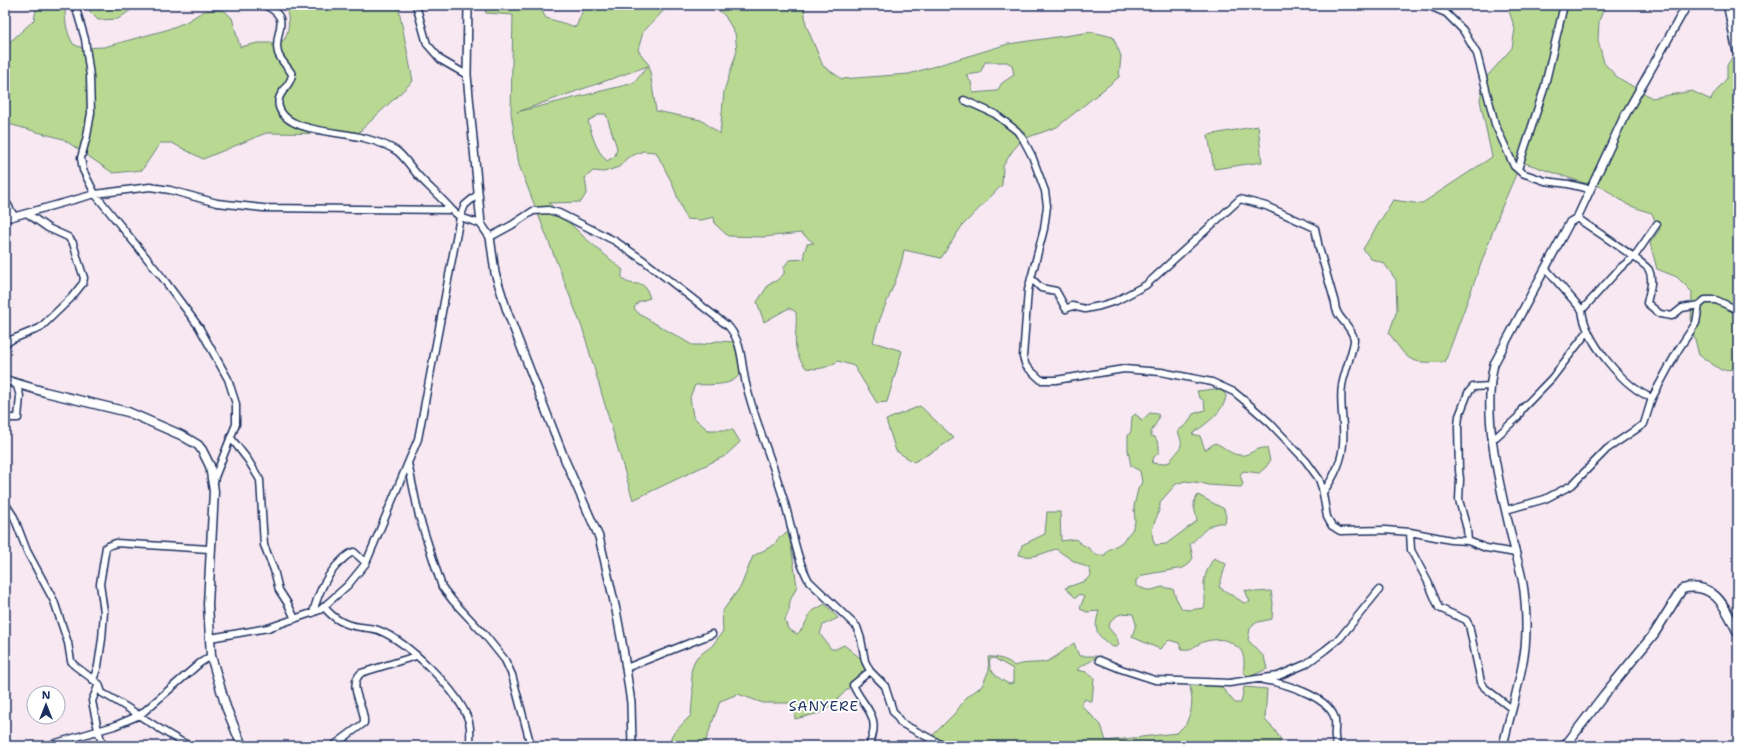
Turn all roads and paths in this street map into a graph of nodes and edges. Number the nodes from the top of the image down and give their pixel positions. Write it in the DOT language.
graph roads {
  1 [pos="75,5"];
  2 [pos="264,5"];
  3 [pos="416,5"];
  4 [pos="468,5"];
  5 [pos="1427,5"];
  6 [pos="1564,5"];
  7 [pos="1687,5"];
  8 [pos="1728,5"];
  9 [pos="1738,50"];
  10 [pos="466,75"];
  11 [pos="964,100"];
  12 [pos="1518,170"];
  13 [pos="1589,189"];
  14 [pos="95,194"];
  15 [pos="477,195"];
  16 [pos="5,200"];
  17 [pos="452,210"];
  18 [pos="28,214"];
  19 [pos="14,216"];
  20 [pos="460,217"];
  21 [pos="1577,218"];
  22 [pos="5,219"];
  23 [pos="481,224"];
  24 [pos="1657,224"];
  25 [pos="490,237"];
  26 [pos="1634,257"];
  27 [pos="1546,269"];
  28 [pos="1031,278"];
  29 [pos="1699,305"];
  30 [pos="1582,310"];
  31 [pos="1738,310"];
  32 [pos="1588,331"];
  33 [pos="5,344"];
  34 [pos="5,380"];
  35 [pos="16,382"];
  36 [pos="1491,386"];
  37 [pos="1652,398"];
  38 [pos="5,420"];
  39 [pos="231,438"];
  40 [pos="1493,438"];
  41 [pos="408,463"];
  42 [pos="1322,488"];
  43 [pos="214,491"];
  44 [pos="5,503"];
  45 [pos="1506,510"];
  46 [pos="1410,532"];
  47 [pos="1468,541"];
  48 [pos="210,549"];
  49 [pos="1516,553"];
  50 [pos="366,564"];
  51 [pos="1379,590"];
  52 [pos="324,607"];
  53 [pos="313,613"];
  54 [pos="295,619"];
  55 [pos="1738,632"];
  56 [pos="712,634"];
  57 [pos="210,638"];
  58 [pos="211,656"];
  59 [pos="416,656"];
  60 [pos="1099,660"];
  61 [pos="626,668"];
  62 [pos="870,671"];
  63 [pos="1257,678"];
  64 [pos="93,680"];
  65 [pos="100,684"];
  66 [pos="1512,709"];
  67 [pos="140,715"];
  68 [pos="98,730"];
  69 [pos="74,738"];
  70 [pos="46,746"];
  71 [pos="71,746"];
  72 [pos="103,746"];
  73 [pos="190,746"];
  74 [pos="242,746"];
  75 [pos="333,746"];
  76 [pos="470,746"];
  77 [pos="531,746"];
  78 [pos="632,746"];
  79 [pos="869,746"];
  80 [pos="944,746"];
  81 [pos="1338,746"];
  82 [pos="1503,746"];
  83 [pos="1565,746"];
  1 -- 14 [label="street"];
  2 -- 17 [label="street"];
  3 -- 10 [label="street"];
  4 -- 10 [label="street"];
  5 -- 12 [label="street"];
  6 -- 12 [label="street"];
  7 -- 13 [label="street"];
  8 -- 9 [label="highway"];
  10 -- 15 [label="street"];
  11 -- 28 [label="street"];
  12 -- 13 [label="street"];
  13 -- 21 [label="street"];
  14 -- 17 [label="street"];
  14 -- 18 [label="street"];
  14 -- 39 [label="street"];
  15 -- 20 [label="street"];
  15 -- 23 [label="street"];
  16 -- 19 [label="street"];
  17 -- 20 [label="street"];
  18 -- 19 [label="street"];
  18 -- 33 [label="street"];
  19 -- 22 [label="street"];
  20 -- 23 [label="street"];
  20 -- 41 [label="street"];
  21 -- 26 [label="street"];
  21 -- 27 [label="street"];
  23 -- 25 [label="street"];
  24 -- 26 [label="street"];
  25 -- 61 [label="street"];
  25 -- 62 [label="street"];
  26 -- 29 [label="street"];
  26 -- 30 [label="street"];
  27 -- 30 [label="street"];
  27 -- 36 [label="street"];
  28 -- 42 [label="street"];
  28 -- 42 [label="street"];
  29 -- 31 [label="street"];
  29 -- 37 [label="street"];
  30 -- 32 [label="street"];
  32 -- 37 [label="street"];
  32 -- 40 [label="street"];
  34 -- 35 [label="main road"];
  35 -- 38 [label="street"];
  35 -- 43 [label="main road"];
  36 -- 40 [label="street"];
  36 -- 47 [label="street"];
  37 -- 45 [label="street"];
  39 -- 43 [label="street"];
  39 -- 54 [label="street"];
  40 -- 45 [label="street"];
  41 -- 50 [label="street"];
  41 -- 77 [label="street"];
  42 -- 46 [label="street"];
  43 -- 48 [label="main road"];
  44 -- 64 [label="street"];
  45 -- 49 [label="street"];
  46 -- 47 [label="street"];
  46 -- 66 [label="street"];
  47 -- 49 [label="street"];
  48 -- 57 [label="main road"];
  48 -- 64 [label="street"];
  49 -- 66 [label="street"];
  50 -- 52 [label="street"];
  50 -- 53 [label="street"];
  51 -- 63 [label="street"];
  52 -- 53 [label="street"];
  52 -- 59 [label="street"];
  53 -- 54 [label="street"];
  54 -- 57 [label="street"];
  55 -- 83 [label="main road"];
  56 -- 61 [label="street"];
  57 -- 58 [label="main road"];
  58 -- 67 [label="street"];
  58 -- 74 [label="main road"];
  59 -- 75 [label="street"];
  59 -- 76 [label="street"];
  60 -- 63 [label="street"];
  61 -- 78 [label="street"];
  62 -- 79 [label="street"];
  62 -- 80 [label="street"];
  63 -- 81 [label="street"];
  64 -- 65 [label="street"];
  65 -- 67 [label="street"];
  65 -- 68 [label="street"];
  66 -- 82 [label="street"];
  67 -- 68 [label="street"];
  67 -- 73 [label="street"];
  68 -- 69 [label="street"];
  68 -- 72 [label="street"];
  69 -- 70 [label="street"];
  69 -- 71 [label="street"];
}
